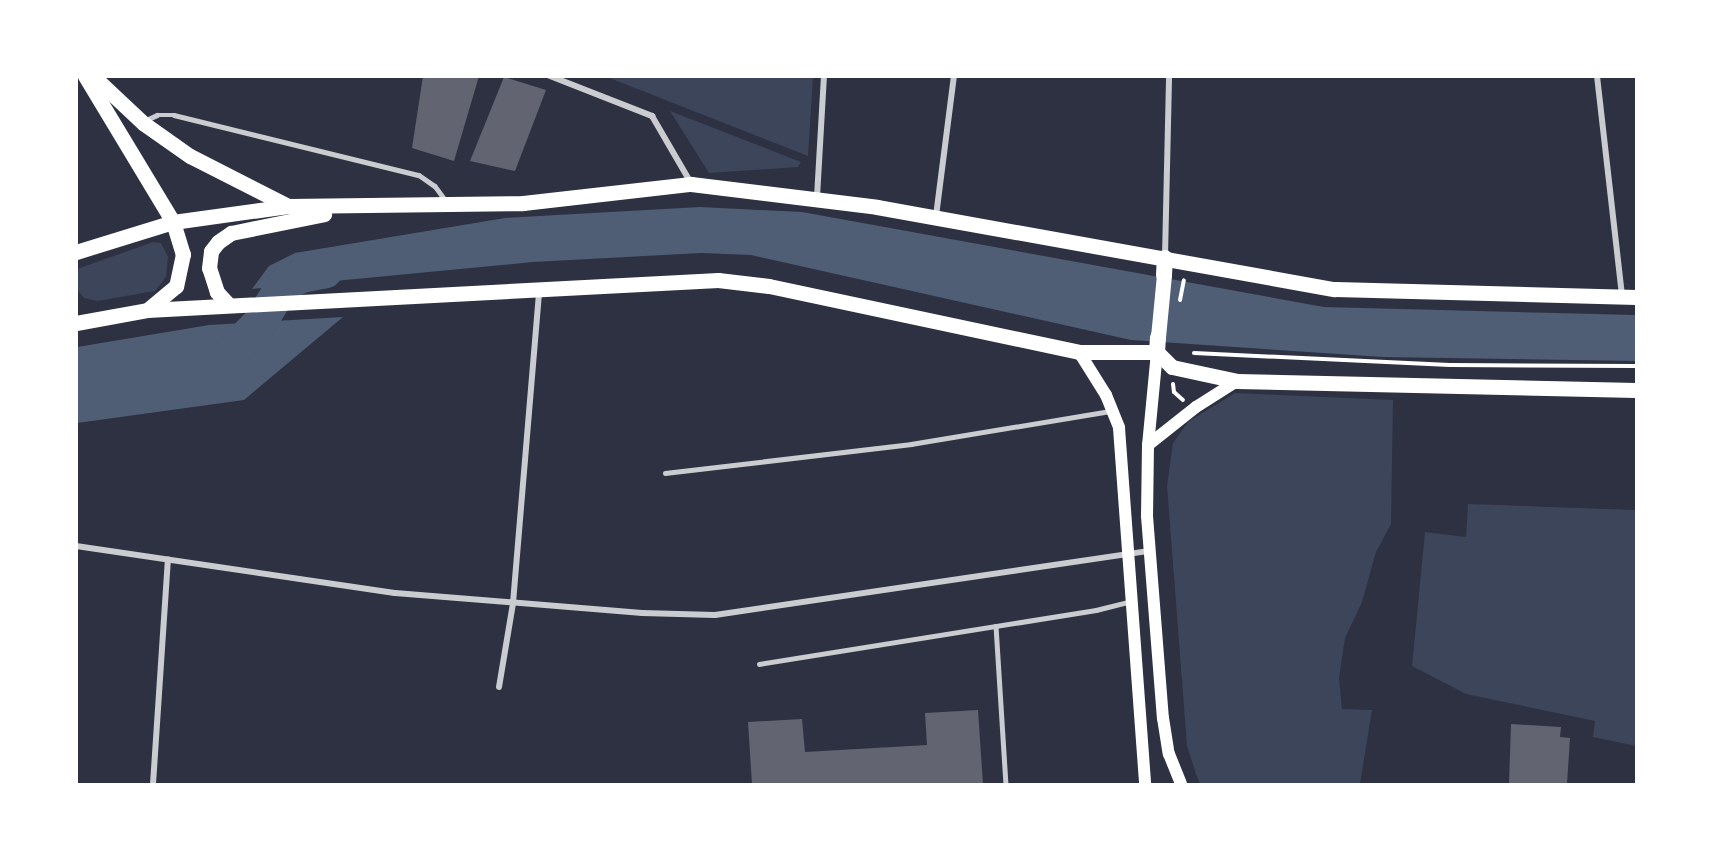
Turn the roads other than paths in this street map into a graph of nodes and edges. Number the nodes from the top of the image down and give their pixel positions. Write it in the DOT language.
graph roads {
  1 [pos="85,76"];
  2 [pos="93,76"];
  3 [pos="550,76"];
  4 [pos="824,76"];
  5 [pos="954,76"];
  6 [pos="1169,76"];
  7 [pos="1597,76"];
  8 [pos="142,123"];
  9 [pos="691,184"];
  10 [pos="817,197"];
  11 [pos="447,202"];
  12 [pos="383,205"];
  13 [pos="288,207"];
  14 [pos="935,219"];
  15 [pos="173,222"];
  16 [pos="76,252"];
  17 [pos="1165,258"];
  18 [pos="1164,275"];
  19 [pos="540,286"];
  20 [pos="1629,297"];
  21 [pos="229,305"];
  22 [pos="147,310"];
  23 [pos="76,314"];
  24 [pos="84,322"];
  25 [pos="1158,345"];
  26 [pos="1079,352"];
  27 [pos="1237,381"];
  28 [pos="1636,390"];
  29 [pos="1114,410"];
  30 [pos="1148,446"];
  31 [pos="665,474"];
  32 [pos="76,546"];
  33 [pos="1150,550"];
  34 [pos="1126,554"];
  35 [pos="168,559"];
  36 [pos="1131,601"];
  37 [pos="513,603"];
  38 [pos="996,626"];
  39 [pos="759,664"];
  40 [pos="499,687"];
  41 [pos="153,784"];
  42 [pos="1006,784"];
  43 [pos="1145,784"];
  44 [pos="1181,784"];
  1 -- 15 [label="main road"];
  2 -- 8 [label="main road"];
  3 -- 9 [label="street"];
  4 -- 10 [label="street"];
  5 -- 14 [label="street"];
  6 -- 17 [label="street"];
  7 -- 20 [label="street"];
  8 -- 11 [label="lane"];
  8 -- 13 [label="main road"];
  9 -- 10 [label="main road"];
  9 -- 11 [label="main road"];
  10 -- 14 [label="main road"];
  11 -- 12 [label="main road"];
  12 -- 13 [label="main road"];
  12 -- 21 [label="main road"];
  13 -- 15 [label="main road"];
  14 -- 17 [label="main road"];
  15 -- 16 [label="main road"];
  15 -- 22 [label="main road"];
  17 -- 18 [label="highway"];
  17 -- 20 [label="main road"];
  18 -- 25 [label="main road"];
  19 -- 21 [label="main road"];
  19 -- 26 [label="main road"];
  19 -- 37 [label="street"];
  21 -- 22 [label="main road"];
  22 -- 24 [label="main road"];
  23 -- 24 [label="main road"];
  25 -- 26 [label="main road"];
  25 -- 27 [label="main road"];
  25 -- 30 [label="main road"];
  26 -- 29 [label="main road"];
  27 -- 28 [label="main road"];
  27 -- 30 [label="main road"];
  29 -- 31 [label="lane"];
  29 -- 34 [label="main road"];
  30 -- 33 [label="main road"];
  32 -- 35 [label="street"];
  33 -- 34 [label="street"];
  33 -- 44 [label="main road"];
  34 -- 36 [label="main road"];
  34 -- 37 [label="street"];
  35 -- 37 [label="street"];
  35 -- 41 [label="street"];
  36 -- 38 [label="lane"];
  36 -- 43 [label="main road"];
  37 -- 40 [label="street"];
  38 -- 39 [label="lane"];
  38 -- 42 [label="lane"];
}
